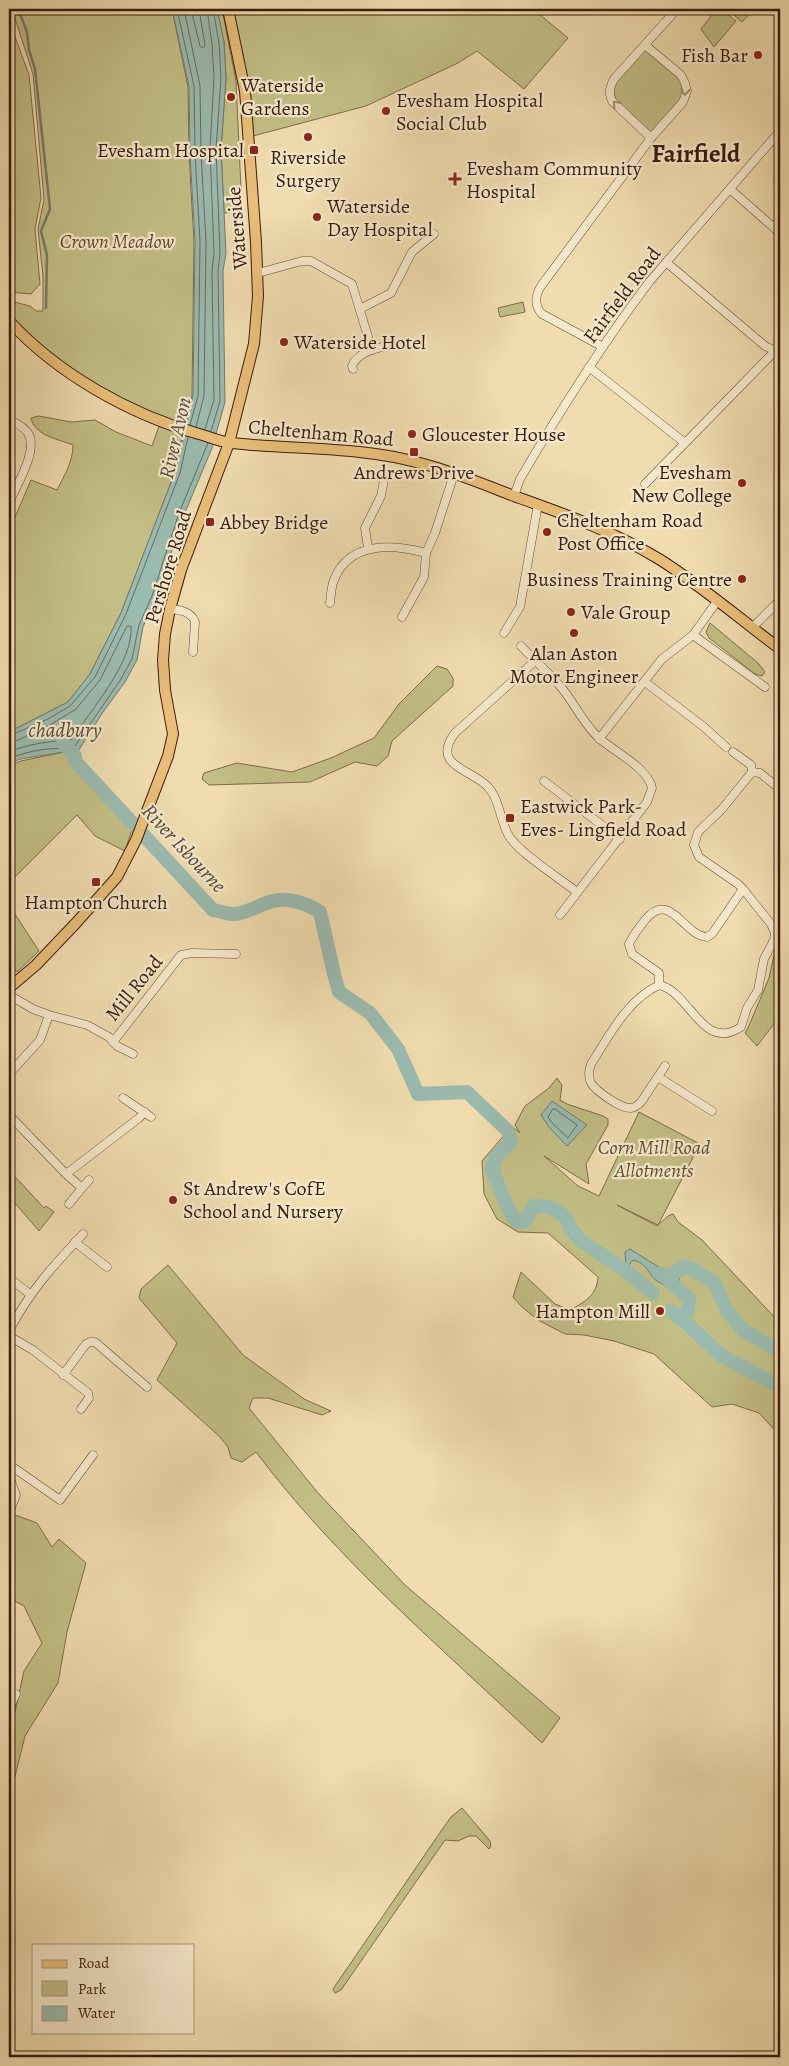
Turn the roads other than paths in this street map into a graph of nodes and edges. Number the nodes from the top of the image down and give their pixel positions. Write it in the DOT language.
graph roads {
  1 [pos="228,9"];
  2 [pos="677,9"];
  3 [pos="645,44"];
  4 [pos="780,131"];
  5 [pos="651,138"];
  6 [pos="730,190"];
  7 [pos="780,233"];
  8 [pos="434,234"];
  9 [pos="666,262"];
  10 [pos="258,273"];
  11 [pos="360,309"];
  12 [pos="9,320"];
  13 [pos="386,346"];
  14 [pos="603,347"];
  15 [pos="372,350"];
  16 [pos="777,352"];
  17 [pos="589,367"];
  18 [pos="353,370"];
  19 [pos="9,419"];
  20 [pos="227,442"];
  21 [pos="684,443"];
  22 [pos="454,474"];
  23 [pos="386,475"];
  24 [pos="645,484"];
  25 [pos="514,496"];
  26 [pos="9,503"];
  27 [pos="538,504"];
  28 [pos="368,548"];
  29 [pos="426,553"];
  30 [pos="718,600"];
  31 [pos="780,600"];
  32 [pos="330,603"];
  33 [pos="170,609"];
  34 [pos="402,617"];
  35 [pos="752,628"];
  36 [pos="504,633"];
  37 [pos="693,635"];
  38 [pos="521,646"];
  39 [pos="780,649"];
  40 [pos="193,652"];
  41 [pos="535,662"];
  42 [pos="645,682"];
  43 [pos="765,687"];
  44 [pos="599,739"];
  45 [pos="756,773"];
  46 [pos="544,782"];
  47 [pos="780,790"];
  48 [pos="620,839"];
  49 [pos="743,889"];
  50 [pos="577,892"];
  51 [pos="560,915"];
  52 [pos="236,954"];
  53 [pos="659,985"];
  54 [pos="9,988"];
  55 [pos="9,995"];
  56 [pos="49,1015"];
  57 [pos="113,1042"];
  58 [pos="133,1054"];
  59 [pos="665,1066"];
  60 [pos="9,1074"];
  61 [pos="658,1077"];
  62 [pos="123,1098"];
  63 [pos="712,1111"];
  64 [pos="9,1115"];
  65 [pos="66,1174"];
  66 [pos="89,1180"];
  67 [pos="82,1188"];
  68 [pos="69,1204"];
  69 [pos="83,1234"];
  70 [pos="75,1242"];
  71 [pos="108,1267"];
  72 [pos="9,1278"];
  73 [pos="30,1294"];
  74 [pos="10,1326"];
  75 [pos="9,1336"];
  76 [pos="63,1375"];
  77 [pos="147,1387"];
  78 [pos="81,1409"];
  79 [pos="93,1456"];
  80 [pos="9,1468"];
  81 [pos="9,1476"];
  82 [pos="9,1513"];
  83 [pos="16,1694"];
  84 [pos="9,1711"];
  85 [pos="9,1725"];
  1 -- 10 [label="main road, Waterside"];
  2 -- 3 [label="street"];
  5 -- 3 [label="street, one-way"];
  3 -- 5 [label="street, one-way"];
  4 -- 6 [label="street, Fairfield Road"];
  5 -- 14 [label="street"];
  6 -- 7 [label="street"];
  6 -- 9 [label="street, Fairfield Road"];
  8 -- 11 [label="street"];
  9 -- 14 [label="street, Fairfield Road"];
  9 -- 16 [label="street"];
  10 -- 11 [label="street"];
  10 -- 20 [label="main road, Waterside"];
  11 -- 15 [label="street"];
  12 -- 20 [label="main road"];
  13 -- 15 [label="street"];
  14 -- 17 [label="street, Fairfield Road"];
  15 -- 18 [label="street"];
  16 -- 21 [label="street"];
  17 -- 21 [label="street"];
  17 -- 25 [label="street, Fairfield Road"];
  19 -- 26 [label="street"];
  20 -- 22 [label="main road, Cheltenham Road"];
  20 -- 33 [label="main road, Pershore Road"];
  21 -- 24 [label="street"];
  22 -- 25 [label="main road, Cheltenham Road"];
  22 -- 29 [label="street"];
  23 -- 28 [label="street"];
  25 -- 27 [label="main road, Cheltenham Road"];
  27 -- 30 [label="main road, Cheltenham Road"];
  27 -- 36 [label="street"];
  28 -- 29 [label="street"];
  28 -- 32 [label="street"];
  29 -- 34 [label="street"];
  30 -- 35 [label="main road, Cheltenham Road"];
  30 -- 37 [label="street"];
  31 -- 35 [label="street"];
  33 -- 40 [label="street"];
  33 -- 54 [label="main road, Pershore Road"];
  35 -- 39 [label="main road, Cheltenham Road"];
  37 -- 42 [label="street"];
  37 -- 43 [label="street"];
  38 -- 41 [label="street"];
  41 -- 44 [label="street"];
  41 -- 50 [label="street"];
  42 -- 44 [label="street"];
  42 -- 45 [label="street"];
  44 -- 48 [label="street"];
  45 -- 47 [label="street"];
  45 -- 49 [label="street"];
  46 -- 48 [label="street"];
  48 -- 50 [label="street"];
  49 -- 53 [label="street"];
  49 -- 53 [label="street"];
  50 -- 51 [label="street"];
  52 -- 57 [label="street, Mill Road"];
  53 -- 61 [label="street"];
  55 -- 56 [label="street"];
  56 -- 57 [label="street"];
  56 -- 60 [label="street"];
  57 -- 58 [label="street"];
  59 -- 61 [label="street"];
  61 -- 63 [label="street"];
  62 -- 65 [label="street"];
  64 -- 65 [label="street"];
  65 -- 67 [label="street"];
  66 -- 67 [label="street"];
  67 -- 68 [label="street"];
  69 -- 70 [label="street"];
  70 -- 71 [label="street"];
  70 -- 73 [label="street"];
  72 -- 73 [label="street"];
  73 -- 74 [label="street"];
  75 -- 76 [label="street"];
  76 -- 77 [label="street"];
  76 -- 78 [label="street"];
  79 -- 80 [label="street"];
  81 -- 82 [label="street"];
  83 -- 84 [label="street"];
  84 -- 85 [label="street"];
}
